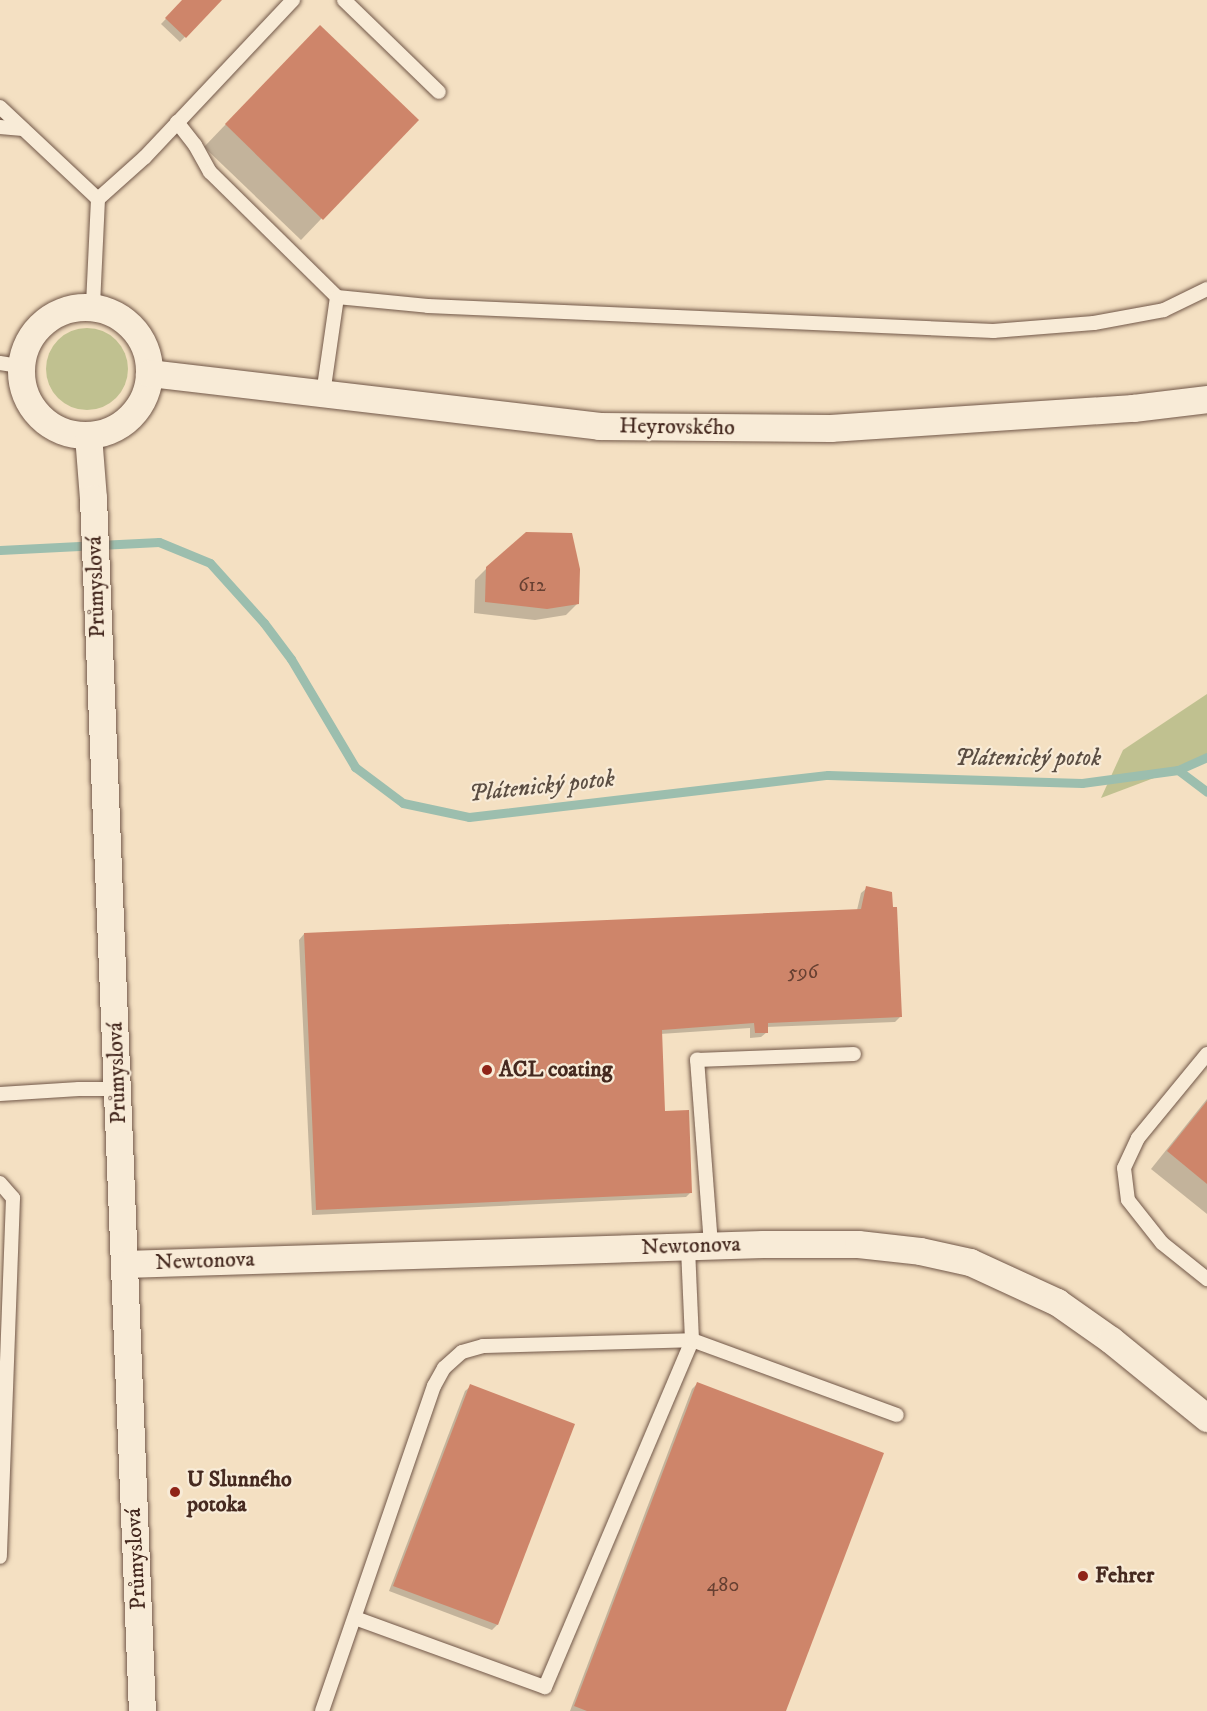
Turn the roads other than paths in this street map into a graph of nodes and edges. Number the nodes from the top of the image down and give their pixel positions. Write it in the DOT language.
graph roads {
  1 [pos="293,0"];
  2 [pos="344,0"];
  3 [pos="439,92"];
  4 [pos="0,107"];
  5 [pos="177,122"];
  6 [pos="0,127"];
  7 [pos="23,129"];
  8 [pos="98,199"];
  9 [pos="1207,289"];
  10 [pos="337,297"];
  11 [pos="93,307"];
  12 [pos="10,364"];
  13 [pos="149,373"];
  14 [pos="323,394"];
  15 [pos="1207,399"];
  16 [pos="88,435"];
  17 [pos="854,1054"];
  18 [pos="1207,1054"];
  19 [pos="118,1089"];
  20 [pos="0,1094"];
  21 [pos="0,1183"];
  22 [pos="699,1246"];
  23 [pos="124,1264"];
  24 [pos="1207,1279"];
  25 [pos="692,1340"];
  26 [pos="897,1415"];
  27 [pos="1207,1418"];
  28 [pos="0,1557"];
  29 [pos="355,1618"];
  30 [pos="142,1711"];
  31 [pos="322,1711"];
  1 -- 5 [label="lane"];
  2 -- 3 [label="lane"];
  4 -- 7 [label="lane"];
  5 -- 8 [label="lane"];
  5 -- 10 [label="lane"];
  6 -- 7 [label="lane"];
  7 -- 8 [label="lane"];
  8 -- 11 [label="lane"];
  9 -- 10 [label="lane"];
  10 -- 14 [label="lane"];
  11 -- 12 [label="street"];
  11 -- 13 [label="street"];
  12 -- 16 [label="street"];
  13 -- 14 [label="street, Heyrovského"];
  13 -- 16 [label="street"];
  14 -- 15 [label="street, Heyrovského"];
  16 -- 19 [label="street, Průmyslová"];
  17 -- 22 [label="lane"];
  18 -- 24 [label="lane"];
  19 -- 20 [label="lane"];
  19 -- 23 [label="street, Průmyslová"];
  21 -- 28 [label="lane"];
  22 -- 23 [label="street, Newtonova"];
  22 -- 25 [label="lane"];
  22 -- 27 [label="street, Newtonova"];
  23 -- 30 [label="street, Průmyslová"];
  25 -- 26 [label="lane"];
  25 -- 29 [label="lane"];
  25 -- 29 [label="lane"];
  29 -- 31 [label="lane"];
}
